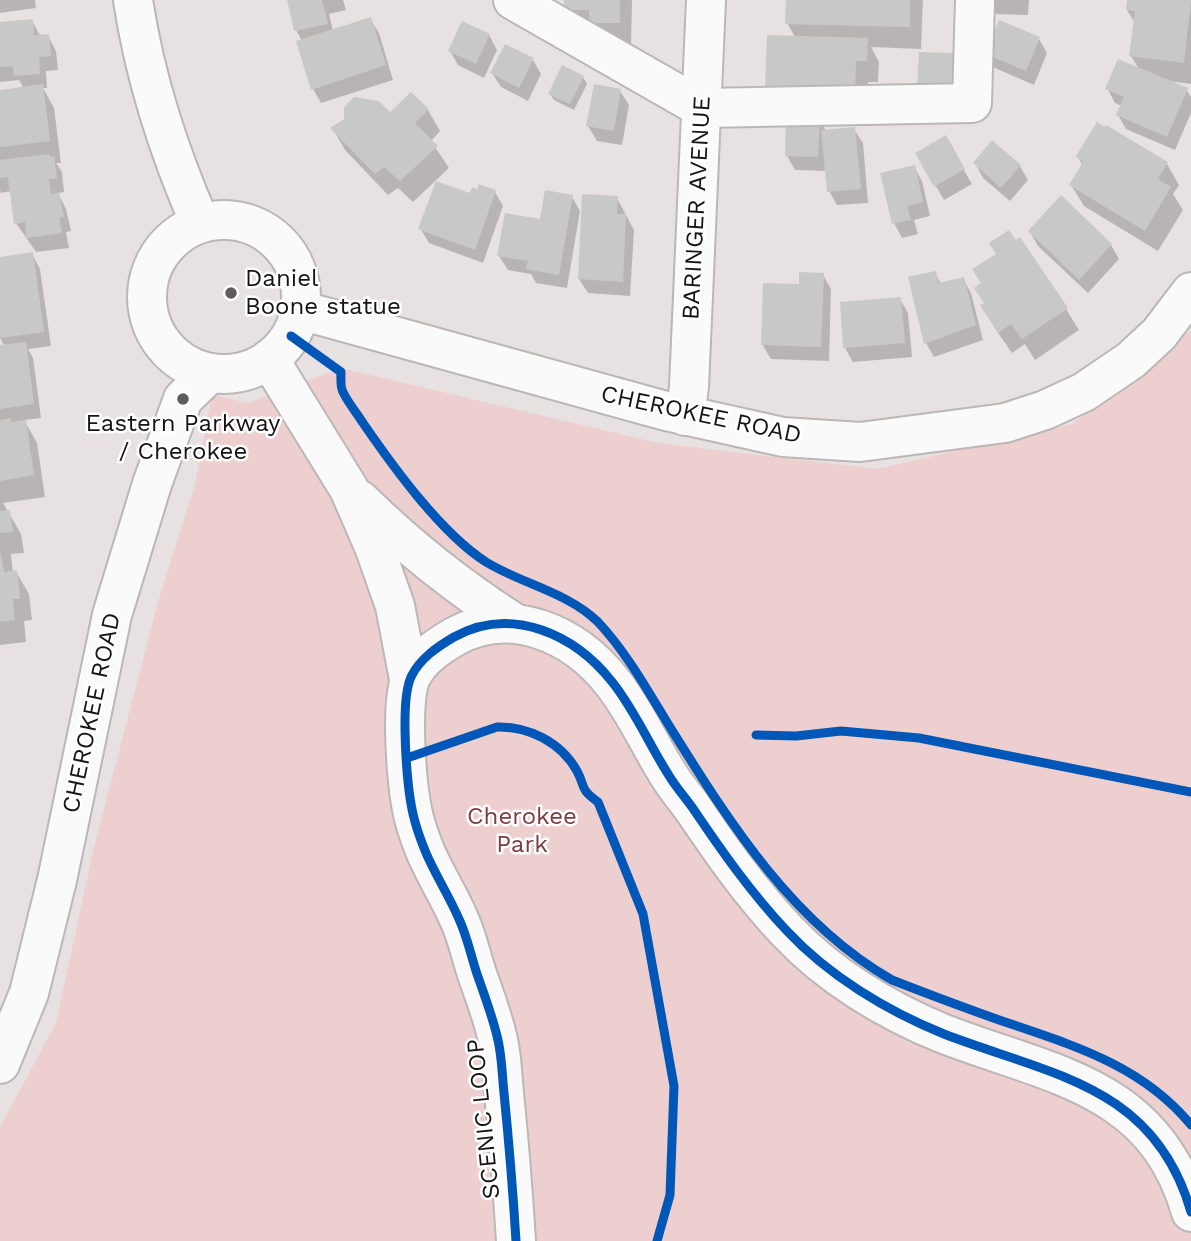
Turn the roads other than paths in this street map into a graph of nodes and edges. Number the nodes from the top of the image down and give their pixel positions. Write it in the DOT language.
graph roads {
  1 [pos="133,0"];
  2 [pos="513,0"];
  3 [pos="706,0"];
  4 [pos="975,0"];
  5 [pos="702,108"];
  6 [pos="200,223"];
  7 [pos="1191,292"];
  8 [pos="300,310"];
  9 [pos="269,359"];
  10 [pos="210,373"];
  11 [pos="685,416"];
  12 [pos="349,489"];
  13 [pos="513,622"];
  14 [pos="409,679"];
  15 [pos="0,1064"];
  16 [pos="1191,1212"];
  17 [pos="516,1241"];
  1 -- 6 [label="street"];
  2 -- 5 [label="street"];
  3 -- 5 [label="street, BARINGER AVENUE"];
  4 -- 5 [label="street"];
  5 -- 11 [label="street, BARINGER AVENUE"];
  6 -- 8 [label="street"];
  6 -- 10 [label="street"];
  7 -- 11 [label="street, CHEROKEE ROAD"];
  8 -- 9 [label="street"];
  8 -- 11 [label="street, CHEROKEE ROAD"];
  9 -- 10 [label="street"];
  9 -- 12 [label="street"];
  10 -- 15 [label="street, CHEROKEE ROAD"];
  12 -- 13 [label="street"];
  12 -- 14 [label="street, SCENIC LOOP"];
  13 -- 14 [label="street"];
  13 -- 16 [label="street"];
  14 -- 17 [label="street, SCENIC LOOP"];
}
